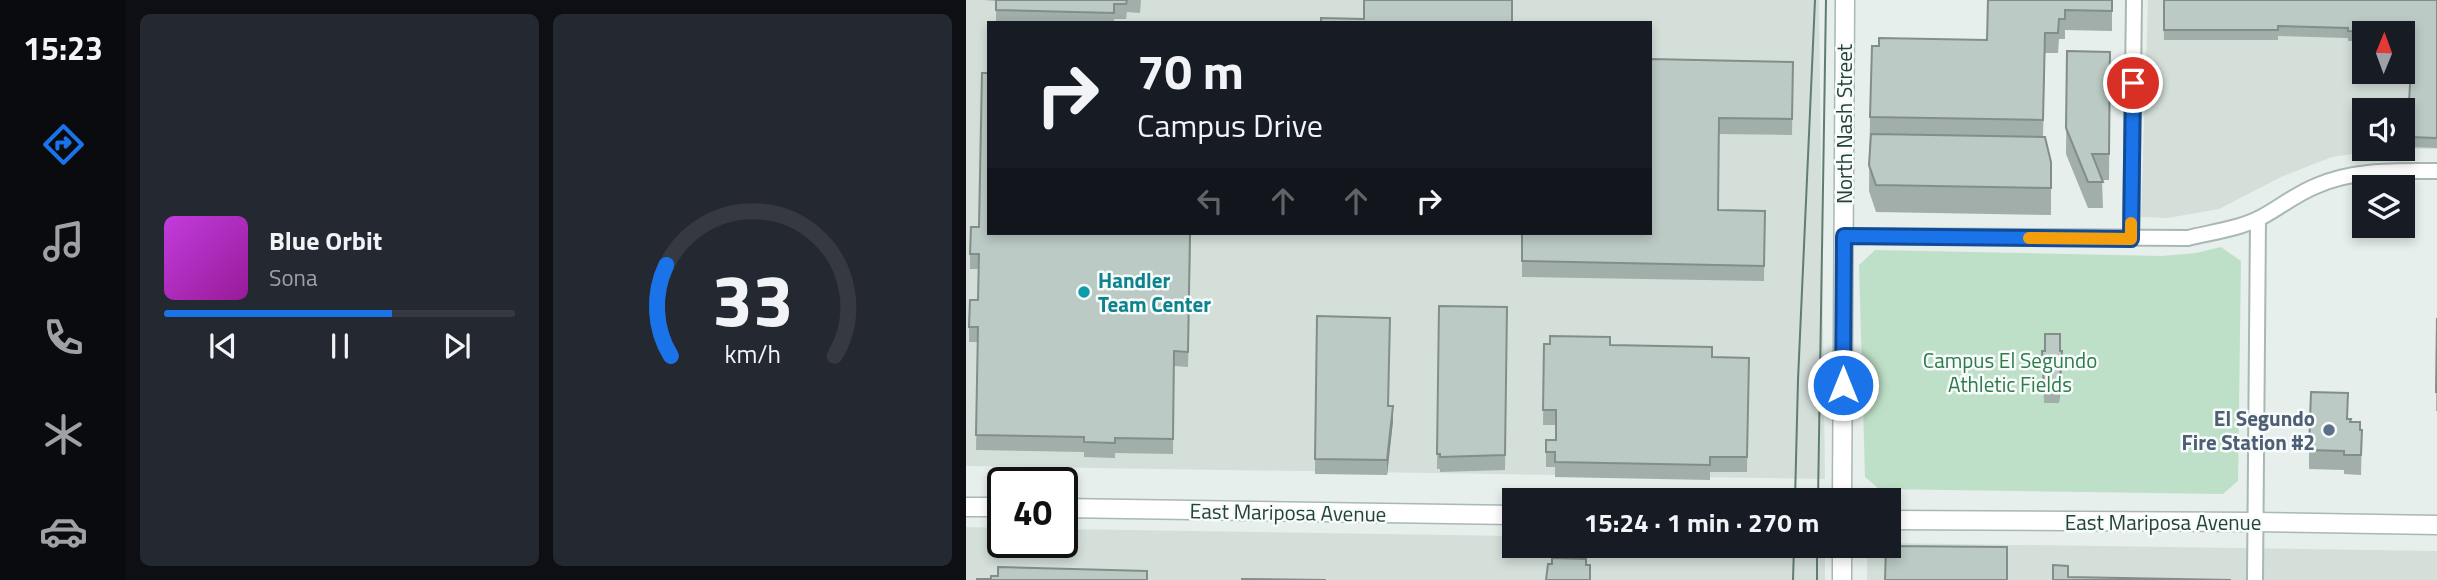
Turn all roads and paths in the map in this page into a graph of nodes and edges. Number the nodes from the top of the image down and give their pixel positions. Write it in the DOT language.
graph roads {
  1 [pos="1844,0"];
  2 [pos="2134,0"];
  3 [pos="2437,171"];
  4 [pos="2258,219"];
  5 [pos="1844,236"];
  6 [pos="2131,239"];
  7 [pos="1842,488"];
  8 [pos="966,507"];
  9 [pos="987,507"];
  10 [pos="1078,508"];
  11 [pos="1502,515"];
  12 [pos="1901,520"];
  13 [pos="2256,522"];
  14 [pos="2437,525"];
  15 [pos="1842,558"];
  16 [pos="1842,580"];
  17 [pos="2255,580"];
  1 -- 5 [label="street, North Nash Street"];
  2 -- 6 [label="street"];
  3 -- 4 [label="street"];
  4 -- 6 [label="street"];
  4 -- 13 [label="street"];
  5 -- 6 [label="street"];
  5 -- 7 [label="street, North Nash Street"];
  8 -- 9 [label="street"];
  10 -- 11 [label="street, East Mariposa Avenue"];
  12 -- 13 [label="street, East Mariposa Avenue"];
  13 -- 14 [label="street, East Mariposa Avenue"];
  13 -- 17 [label="street"];
  15 -- 16 [label="street"];
}
